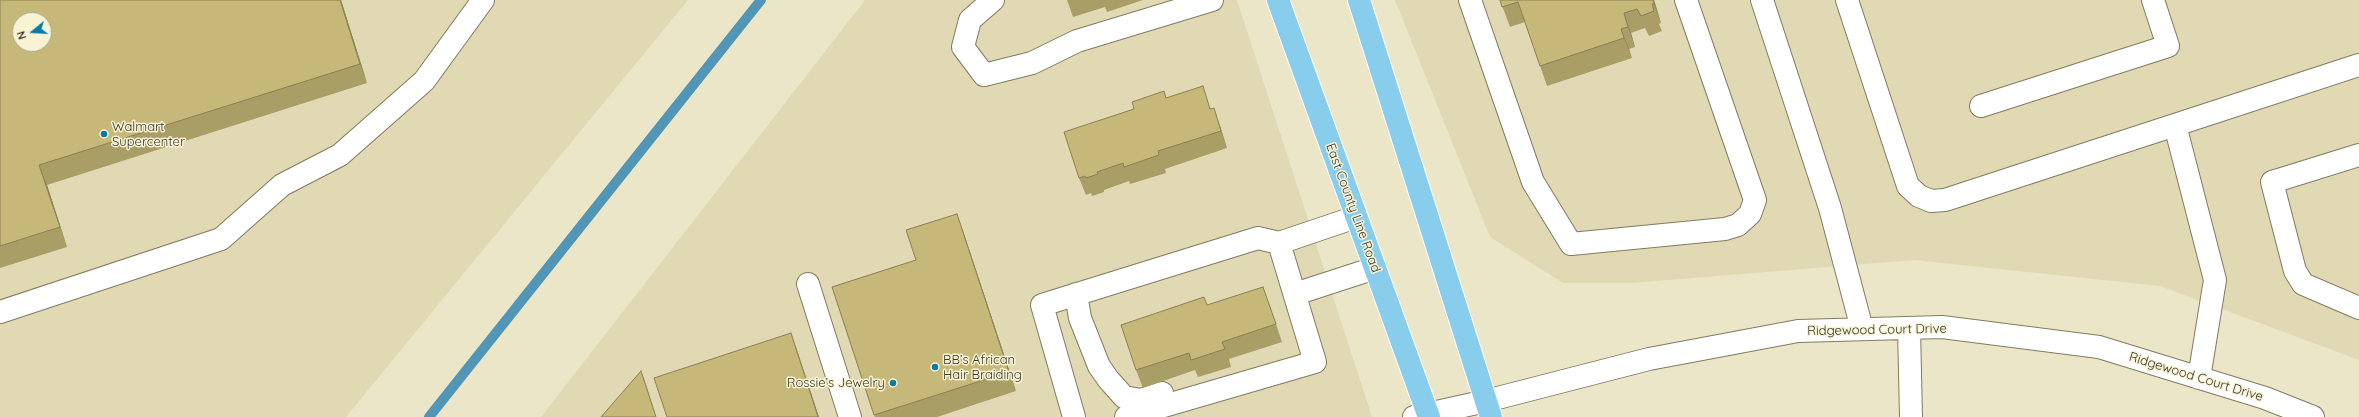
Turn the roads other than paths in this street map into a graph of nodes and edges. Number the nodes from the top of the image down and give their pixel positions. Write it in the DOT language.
graph roads {
  1 [pos="483,0"];
  2 [pos="993,0"];
  3 [pos="1212,0"];
  4 [pos="1278,0"];
  5 [pos="1359,0"];
  6 [pos="1470,0"];
  7 [pos="1686,0"];
  8 [pos="1762,0"];
  9 [pos="1847,0"];
  10 [pos="2153,0"];
  11 [pos="2359,65"];
  12 [pos="1981,106"];
  13 [pos="2175,125"];
  14 [pos="2359,155"];
  15 [pos="1356,217"];
  16 [pos="1279,244"];
  17 [pos="1375,268"];
  18 [pos="808,284"];
  19 [pos="1076,294"];
  20 [pos="1295,294"];
  21 [pos="2359,308"];
  22 [pos="0,312"];
  23 [pos="1909,328"];
  24 [pos="1862,329"];
  25 [pos="1286,371"];
  26 [pos="2199,378"];
  27 [pos="1488,409"];
  28 [pos="1134,416"];
  29 [pos="1423,416"];
  30 [pos="850,417"];
  31 [pos="1074,417"];
  32 [pos="1911,417"];
  33 [pos="2313,417"];
  1 -- 22 [label="street"];
  2 -- 3 [label="street"];
  4 -- 15 [label="main road, East County Line Road"];
  5 -- 27 [label="main road"];
  6 -- 7 [label="street"];
  8 -- 24 [label="street"];
  9 -- 13 [label="street"];
  10 -- 12 [label="street"];
  11 -- 13 [label="street"];
  13 -- 26 [label="street"];
  14 -- 21 [label="street"];
  15 -- 16 [label="street"];
  15 -- 17 [label="main road, East County Line Road"];
  16 -- 19 [label="street"];
  16 -- 20 [label="street"];
  17 -- 20 [label="street"];
  17 -- 29 [label="main road, East County Line Road"];
  18 -- 30 [label="street"];
  19 -- 25 [label="street"];
  19 -- 31 [label="street"];
  20 -- 25 [label="street"];
  23 -- 24 [label="street, Ridgewood Court Drive"];
  23 -- 26 [label="street, Ridgewood Court Drive"];
  23 -- 32 [label="street"];
  24 -- 27 [label="street, Ridgewood Court Drive"];
  25 -- 28 [label="street"];
  26 -- 33 [label="street, Ridgewood Court Drive"];
  27 -- 29 [label="street, Ridgewood Court Drive"];
}
